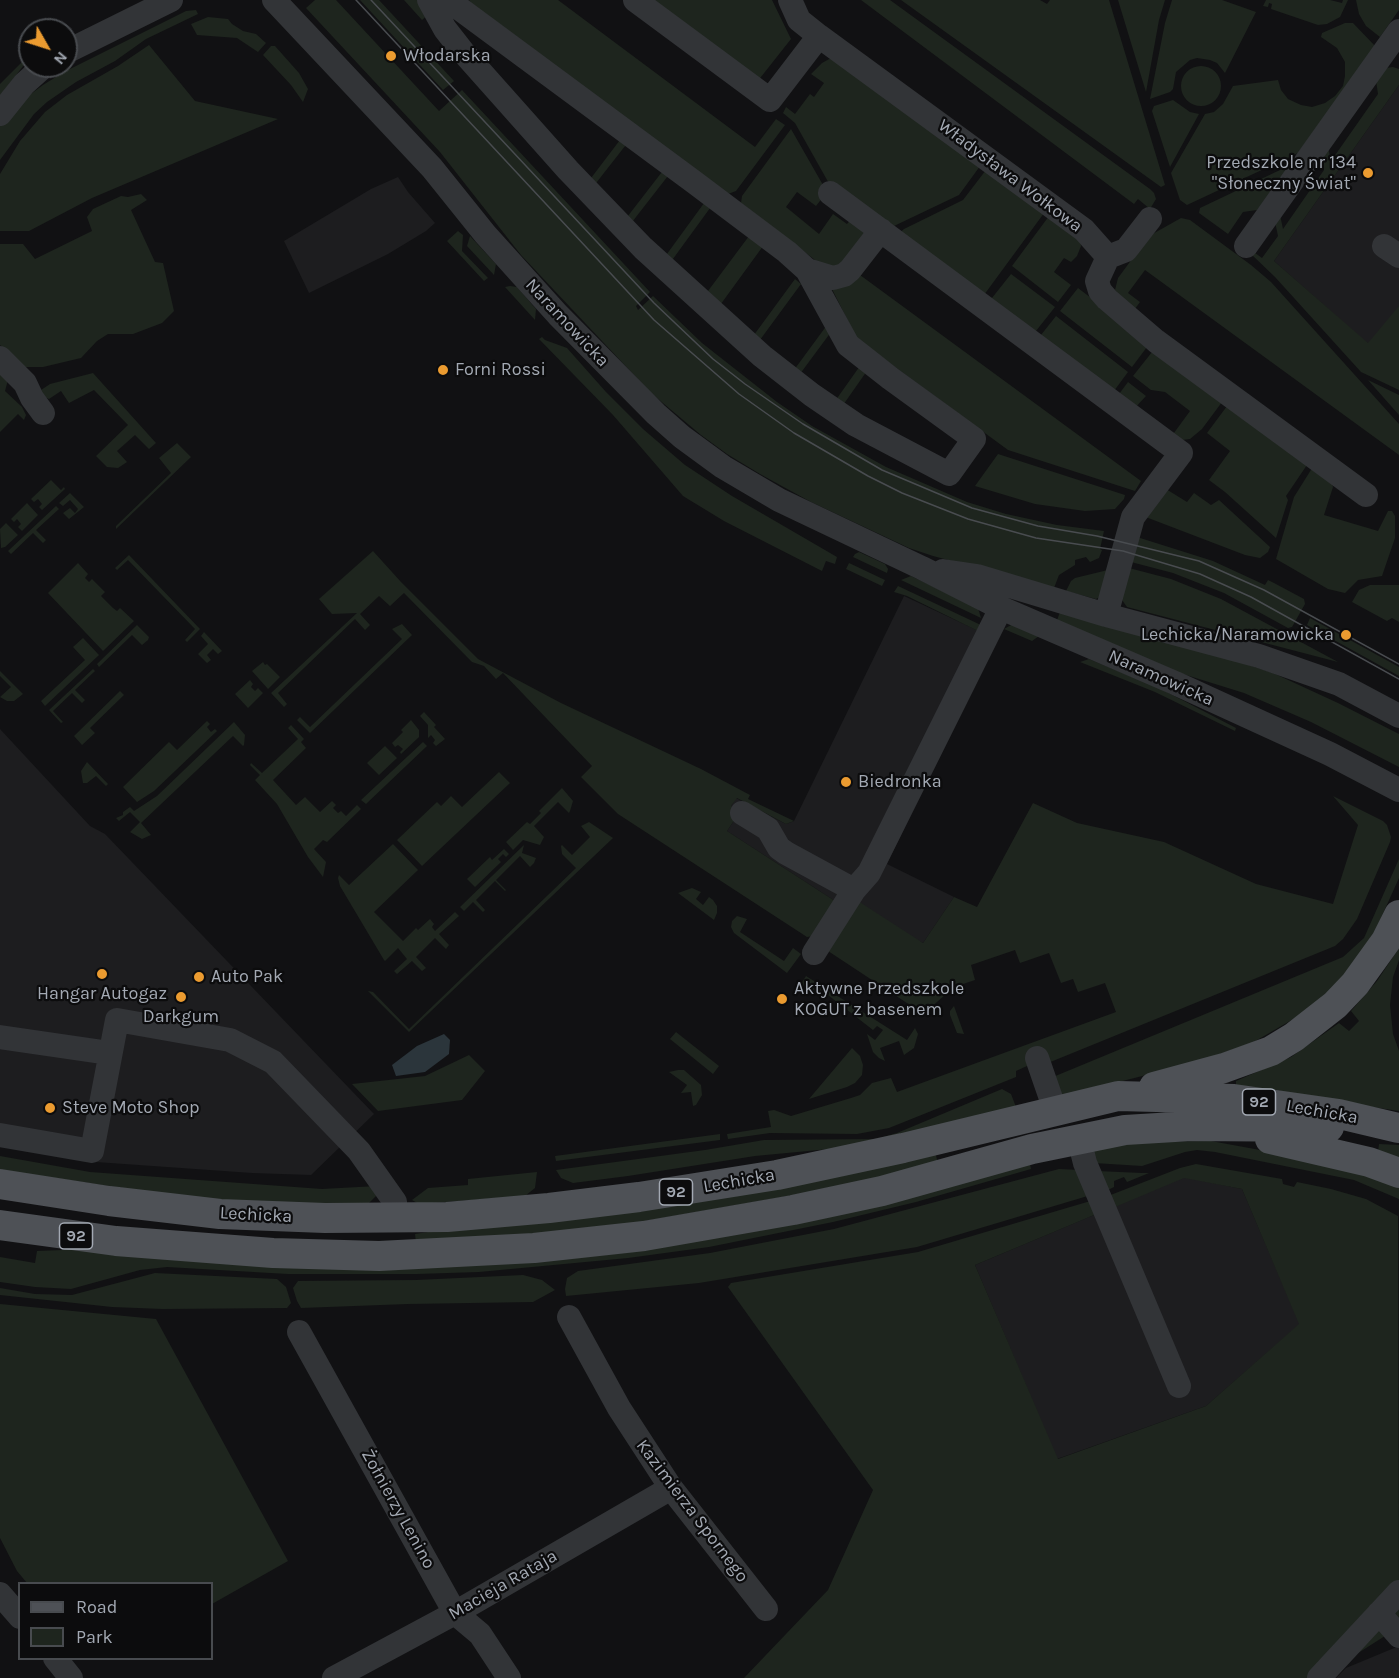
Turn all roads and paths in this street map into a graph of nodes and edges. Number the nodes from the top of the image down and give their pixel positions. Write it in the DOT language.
graph roads {
  1 [pos="171,0"];
  2 [pos="274,0"];
  3 [pos="429,0"];
  4 [pos="448,0"];
  5 [pos="635,0"];
  6 [pos="795,10"];
  7 [pos="819,36"];
  8 [pos="78,45"];
  9 [pos="1395,47"];
  10 [pos="31,78"];
  11 [pos="0,113"];
  12 [pos="830,193"];
  13 [pos="1150,219"];
  14 [pos="881,230"];
  15 [pos="1246,246"];
  16 [pos="1108,257"];
  17 [pos="807,270"];
  18 [pos="0,358"];
  19 [pos="44,414"];
  20 [pos="1366,495"];
  21 [pos="922,568"];
  22 [pos="1001,608"];
  23 [pos="1106,615"];
  24 [pos="1399,716"];
  25 [pos="1399,790"];
  26 [pos="742,813"];
  27 [pos="854,891"];
  28 [pos="1399,915"];
  29 [pos="814,953"];
  30 [pos="0,1037"];
  31 [pos="110,1053"];
  32 [pos="1037,1058"];
  33 [pos="1118,1096"];
  34 [pos="1055,1110"];
  35 [pos="1217,1127"];
  36 [pos="1399,1128"];
  37 [pos="0,1135"];
  38 [pos="1079,1139"];
  39 [pos="1399,1173"];
  40 [pos="1,1185"];
  41 [pos="396,1218"];
  42 [pos="0,1225"];
  43 [pos="568,1317"];
  44 [pos="299,1332"];
  45 [pos="1179,1386"];
  46 [pos="671,1488"];
  47 [pos="1399,1593"];
  48 [pos="0,1594"];
  49 [pos="766,1609"];
  50 [pos="455,1613"];
  51 [pos="1379,1613"];
  52 [pos="18,1615"];
  53 [pos="1399,1636"];
  54 [pos="56,1660"];
  55 [pos="71,1678"];
  56 [pos="334,1678"];
  57 [pos="508,1678"];
  58 [pos="1319,1678"];
  1 -- 8 [label="street"];
  2 -- 21 [label="street, Naramowicka"];
  3 -- 17 [label="street"];
  4 -- 17 [label="street"];
  5 -- 7 [label="street"];
  6 -- 7 [label="street, Władysława Wołkowa"];
  7 -- 16 [label="street, Władysława Wołkowa"];
  9 -- 15 [label="street"];
  10 -- 11 [label="street"];
  12 -- 14 [label="street"];
  13 -- 16 [label="street"];
  14 -- 17 [label="street"];
  14 -- 23 [label="street"];
  16 -- 20 [label="street"];
  18 -- 19 [label="street"];
  21 -- 22 [label="street, Naramowicka"];
  21 -- 23 [label="street, Naramowicka"];
  22 -- 25 [label="street, Naramowicka"];
  22 -- 27 [label="street"];
  23 -- 24 [label="street, Naramowicka"];
  26 -- 27 [label="street"];
  27 -- 29 [label="street"];
  28 -- 33 [label="main road"];
  30 -- 31 [label="street"];
  31 -- 37 [label="street"];
  31 -- 41 [label="street"];
  32 -- 34 [label="street"];
  33 -- 34 [label="main road, Lechicka / 92"];
  33 -- 36 [label="main road, Lechicka / 92"];
  34 -- 41 [label="main road, Lechicka / 92"];
  35 -- 36 [label="main road, Lechicka / 92"];
  35 -- 38 [label="main road, Lechicka / 92"];
  35 -- 39 [label="main road"];
  38 -- 42 [label="main road, Lechicka / 92"];
  38 -- 45 [label="street"];
  40 -- 41 [label="main road, Lechicka / 92"];
  43 -- 46 [label="street, Kazimierza Spornego"];
  44 -- 50 [label="street, Żołnierzy Lenino"];
  46 -- 49 [label="street, Kazimierza Spornego"];
  46 -- 50 [label="street, Macieja Rataja"];
  47 -- 51 [label="street"];
  48 -- 52 [label="street"];
  50 -- 56 [label="street, Macieja Rataja"];
  50 -- 57 [label="street, Żołnierzy Lenino"];
  51 -- 53 [label="street"];
  51 -- 58 [label="street"];
  54 -- 55 [label="street"];
}
